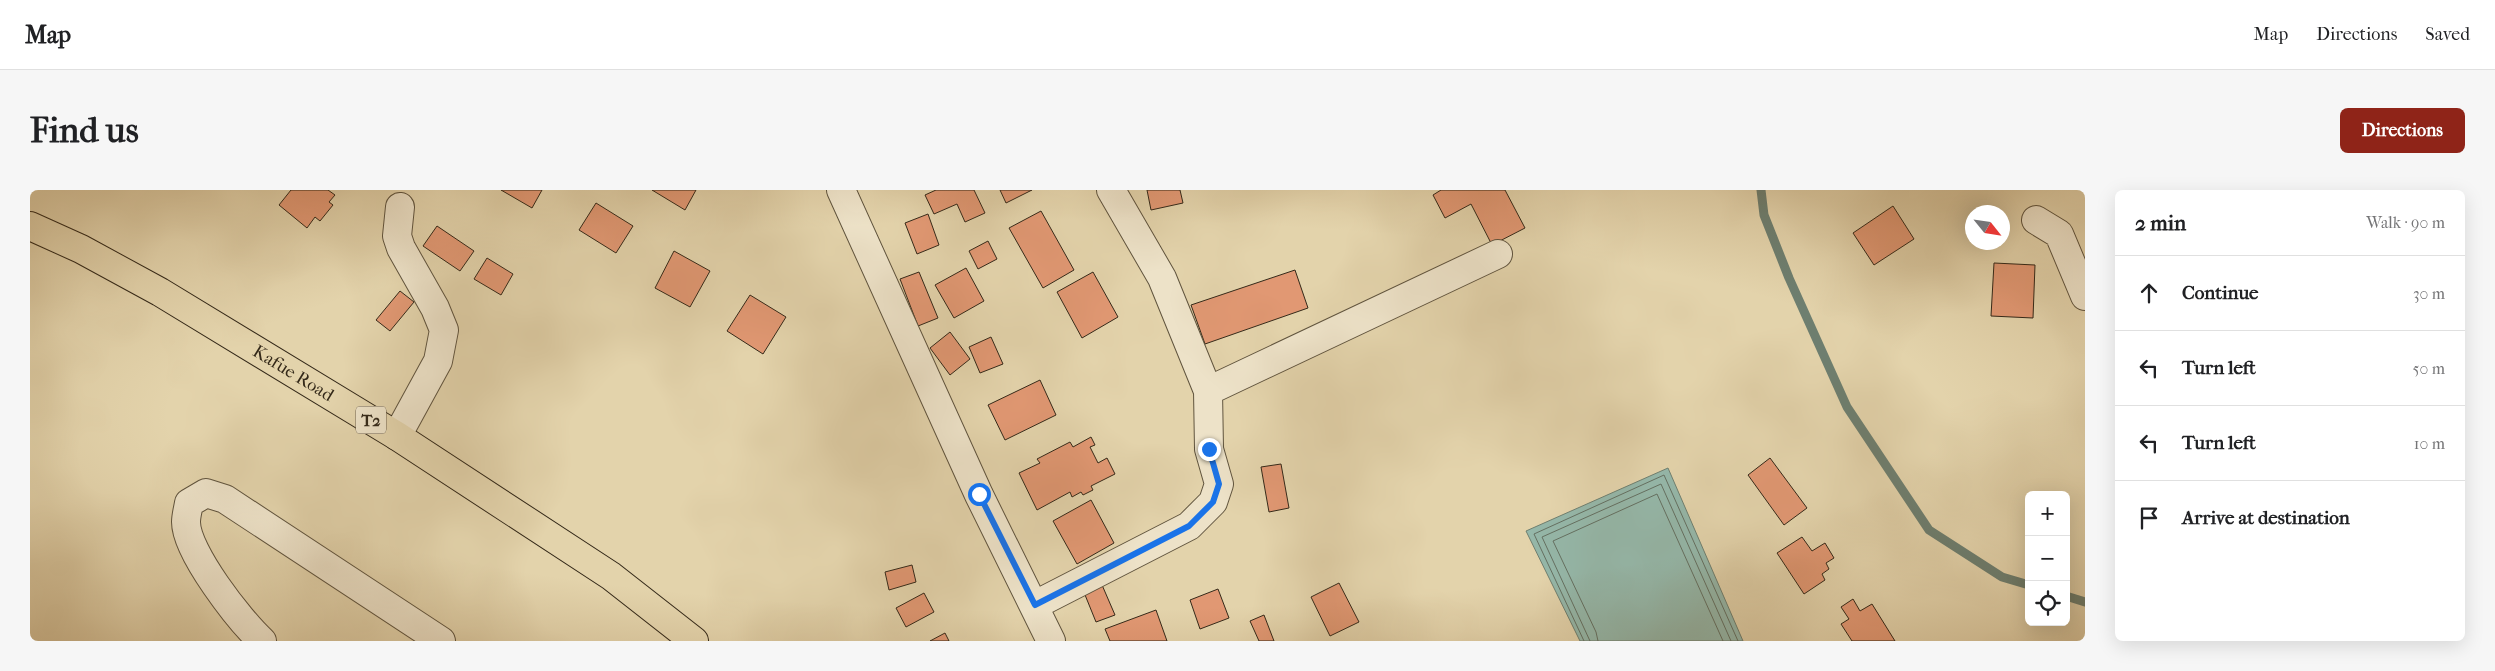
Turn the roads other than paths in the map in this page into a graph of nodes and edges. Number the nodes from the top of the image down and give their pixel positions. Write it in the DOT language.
graph roads {
  1 [pos="841,190"];
  2 [pos="1111,190"];
  3 [pos="400,207"];
  4 [pos="2036,220"];
  5 [pos="30,226"];
  6 [pos="1498,254"];
  7 [pos="2085,296"];
  8 [pos="1208,391"];
  9 [pos="397,436"];
  10 [pos="1035,605"];
  11 [pos="262,641"];
  12 [pos="441,641"];
  13 [pos="694,641"];
  14 [pos="1051,641"];
  1 -- 10 [label="street"];
  2 -- 8 [label="street"];
  3 -- 9 [label="street"];
  4 -- 7 [label="street"];
  5 -- 9 [label="highway, Kafue Road / T2"];
  6 -- 8 [label="street"];
  8 -- 10 [label="street"];
  9 -- 13 [label="highway, Kafue Road / T2"];
  10 -- 14 [label="street"];
  11 -- 12 [label="street"];
}
